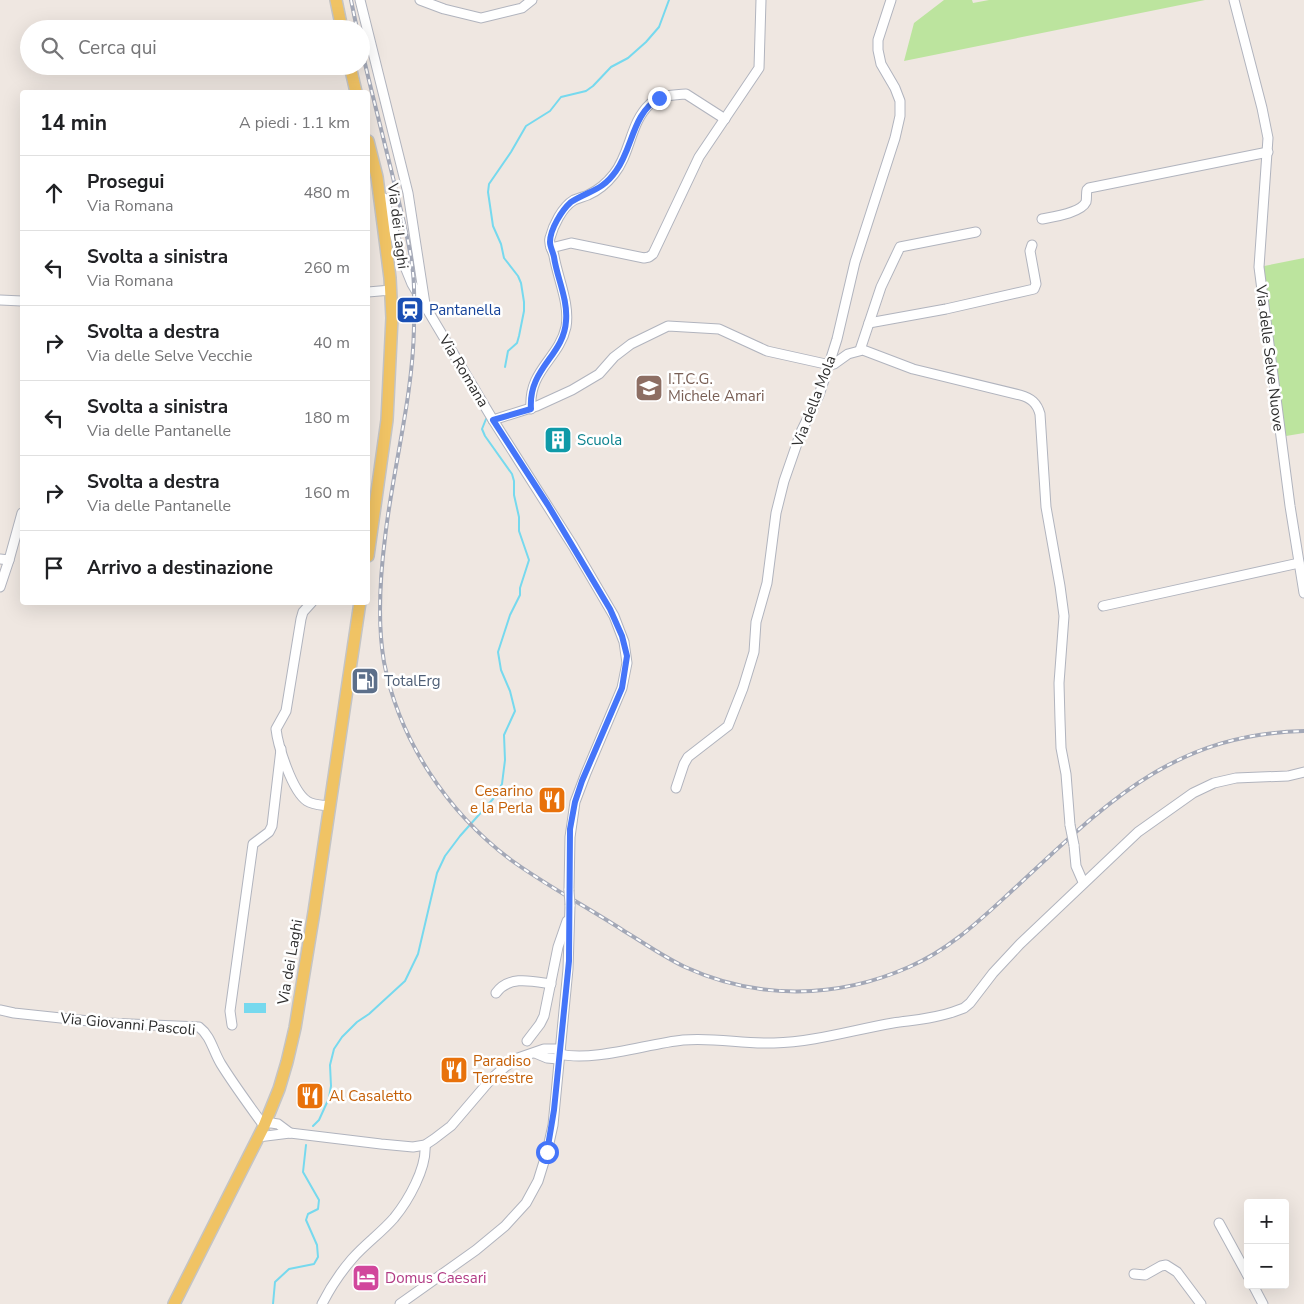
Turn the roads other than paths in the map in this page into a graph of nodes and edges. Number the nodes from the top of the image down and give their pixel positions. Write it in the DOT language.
graph roads {
  1 [pos="336,0"];
  2 [pos="360,0"];
  3 [pos="420,0"];
  4 [pos="532,0"];
  5 [pos="761,0"];
  6 [pos="891,0"];
  7 [pos="1234,0"];
  8 [pos="340,20"];
  9 [pos="365,20"];
  10 [pos="370,40"];
  11 [pos="352,75"];
  12 [pos="356,90"];
  13 [pos="725,119"];
  14 [pos="370,148"];
  15 [pos="1268,152"];
  16 [pos="377,177"];
  17 [pos="1042,219"];
  18 [pos="976,232"];
  19 [pos="1032,245"];
  20 [pos="551,248"];
  21 [pos="391,290"];
  22 [pos="370,292"];
  23 [pos="0,300"];
  24 [pos="20,301"];
  25 [pos="426,306"];
  26 [pos="869,323"];
  27 [pos="860,350"];
  28 [pos="829,364"];
  29 [pos="531,409"];
  30 [pos="493,420"];
  31 [pos="20,518"];
  32 [pos="370,541"];
  33 [pos="4,560"];
  34 [pos="1299,563"];
  35 [pos="0,587"];
  36 [pos="1304,593"];
  37 [pos="309,605"];
  38 [pos="360,605"];
  39 [pos="1103,606"];
  40 [pos="281,749"];
  41 [pos="1304,772"];
  42 [pos="1288,776"];
  43 [pos="1304,780"];
  44 [pos="676,788"];
  45 [pos="329,806"];
  46 [pos="1083,882"];
  47 [pos="570,916"];
  48 [pos="551,984"];
  49 [pos="496,994"];
  50 [pos="0,1010"];
  51 [pos="232,1025"];
  52 [pos="527,1041"];
  53 [pos="559,1054"];
  54 [pos="270,1110"];
  55 [pos="278,1124"];
  56 [pos="264,1129"];
  57 [pos="290,1133"];
  58 [pos="425,1145"];
  59 [pos="1218,1223"];
  60 [pos="1244,1269"];
  61 [pos="1134,1274"];
  62 [pos="1255,1289"];
  63 [pos="174,1304"];
  64 [pos="322,1304"];
  65 [pos="400,1304"];
  66 [pos="1201,1304"];
  67 [pos="1263,1304"];
  1 -- 8 [label="main road"];
  2 -- 9 [label="street"];
  3 -- 4 [label="street"];
  5 -- 13 [label="street"];
  6 -- 28 [label="street, Via della Mola"];
  7 -- 15 [label="street, Via delle Selve Nuove"];
  10 -- 25 [label="street"];
  11 -- 12 [label="main road"];
  13 -- 20 [label="street"];
  13 -- 20 [label="street"];
  14 -- 16 [label="main road, Via dei Laghi"];
  15 -- 17 [label="street"];
  15 -- 34 [label="street, Via delle Selve Nuove"];
  16 -- 21 [label="main road, Via dei Laghi"];
  16 -- 25 [label="street, Via Romana"];
  18 -- 26 [label="street"];
  19 -- 26 [label="street"];
  20 -- 29 [label="street"];
  21 -- 22 [label="street"];
  21 -- 32 [label="main road, Via dei Laghi"];
  23 -- 24 [label="street"];
  25 -- 30 [label="street, Via Romana"];
  26 -- 27 [label="street"];
  27 -- 28 [label="street"];
  27 -- 46 [label="street, bridge"];
  28 -- 29 [label="street"];
  28 -- 44 [label="street, Via della Mola"];
  29 -- 30 [label="street"];
  30 -- 47 [label="street, Via Romana, bridge"];
  31 -- 33 [label="street"];
  33 -- 35 [label="street"];
  34 -- 36 [label="street, Via delle Selve Nuove"];
  34 -- 39 [label="street"];
  37 -- 40 [label="street"];
  38 -- 45 [label="main road, Via dei Laghi"];
  40 -- 45 [label="street"];
  40 -- 51 [label="street"];
  41 -- 42 [label="street"];
  42 -- 43 [label="street"];
  42 -- 46 [label="street"];
  45 -- 54 [label="main road, Via dei Laghi"];
  46 -- 53 [label="street"];
  47 -- 48 [label="street"];
  47 -- 53 [label="street, Via Romana"];
  48 -- 49 [label="street"];
  48 -- 52 [label="street"];
  50 -- 56 [label="street, Via Giovanni Pascoli"];
  53 -- 58 [label="street"];
  53 -- 65 [label="street, Via Romana"];
  54 -- 55 [label="street"];
  54 -- 56 [label="main road, Via dei Laghi"];
  55 -- 56 [label="street"];
  55 -- 57 [label="street"];
  56 -- 57 [label="street"];
  56 -- 63 [label="main road, Via dei Laghi"];
  57 -- 58 [label="street"];
  58 -- 64 [label="street"];
  59 -- 60 [label="street"];
  61 -- 66 [label="street"];
  62 -- 67 [label="street"];
}
